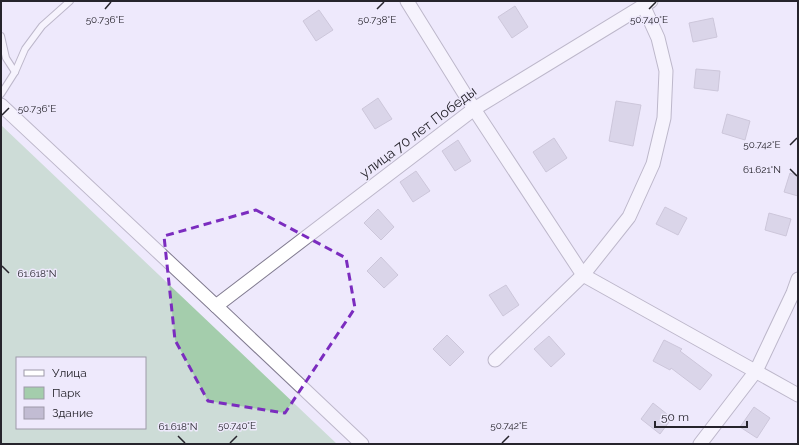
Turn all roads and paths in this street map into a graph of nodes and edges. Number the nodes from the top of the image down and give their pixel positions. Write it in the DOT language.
graph roads {
  1 [pos="70,1"];
  2 [pos="408,1"];
  3 [pos="647,3"];
  4 [pos="1,36"];
  5 [pos="15,72"];
  6 [pos="1,94"];
  7 [pos="1,105"];
  8 [pos="474,109"];
  9 [pos="583,275"];
  10 [pos="798,279"];
  11 [pos="216,306"];
  12 [pos="495,360"];
  13 [pos="756,371"];
  14 [pos="798,395"];
  15 [pos="362,444"];
  16 [pos="700,444"];
  1 -- 5 [label="lane"];
  2 -- 8 [label="street"];
  3 -- 8 [label="street, улица 70 лет Победы"];
  3 -- 9 [label="street"];
  4 -- 5 [label="lane"];
  5 -- 6 [label="lane"];
  7 -- 11 [label="street"];
  8 -- 9 [label="street"];
  8 -- 11 [label="street, улица 70 лет Победы"];
  9 -- 12 [label="street"];
  9 -- 13 [label="street"];
  10 -- 13 [label="street"];
  11 -- 15 [label="street"];
  13 -- 14 [label="street"];
  13 -- 16 [label="street"];
}
